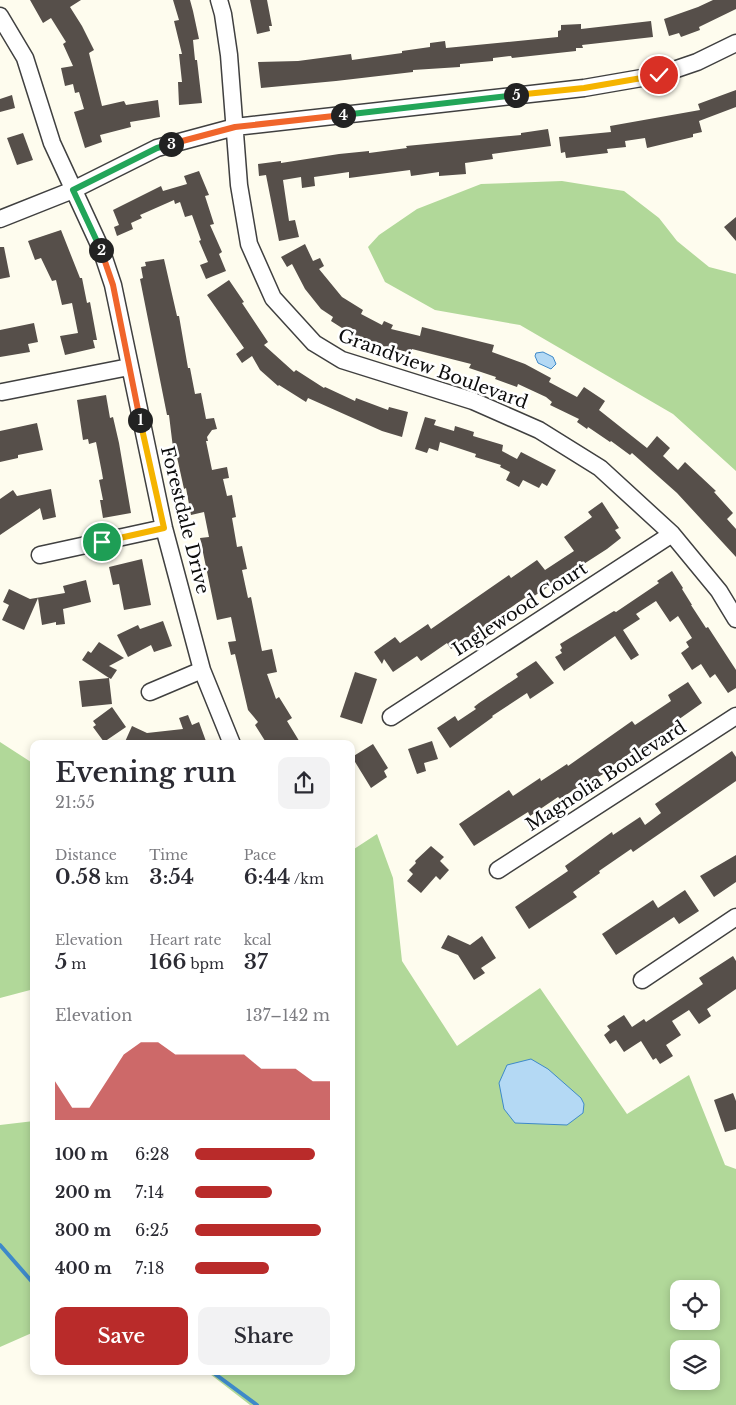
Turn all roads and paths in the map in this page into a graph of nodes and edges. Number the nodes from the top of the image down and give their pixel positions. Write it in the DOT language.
graph roads {
  1 [pos="219,0"];
  2 [pos="0,16"];
  3 [pos="736,43"];
  4 [pos="235,127"];
  5 [pos="73,190"];
  6 [pos="0,219"];
  7 [pos="128,366"];
  8 [pos="2,392"];
  9 [pos="164,528"];
  10 [pos="672,534"];
  11 [pos="40,555"];
  12 [pos="736,619"];
  13 [pos="202,670"];
  14 [pos="150,692"];
  15 [pos="736,716"];
  16 [pos="391,717"];
  17 [pos="230,740"];
  18 [pos="498,870"];
  19 [pos="736,917"];
  20 [pos="642,980"];
  1 -- 4 [label="street, Grandview Boulevard"];
  2 -- 5 [label="street, Forestdale Drive"];
  3 -- 4 [label="street"];
  4 -- 5 [label="street"];
  4 -- 10 [label="street, Grandview Boulevard"];
  5 -- 6 [label="street"];
  5 -- 7 [label="street, Forestdale Drive"];
  7 -- 8 [label="street"];
  7 -- 9 [label="street, Forestdale Drive"];
  9 -- 11 [label="street"];
  9 -- 13 [label="street, Forestdale Drive"];
  10 -- 12 [label="street, Grandview Boulevard"];
  10 -- 16 [label="street, Inglewood Court"];
  13 -- 14 [label="street"];
  13 -- 17 [label="street, Forestdale Drive"];
  15 -- 18 [label="street, Magnolia Boulevard"];
  19 -- 20 [label="street"];
}
